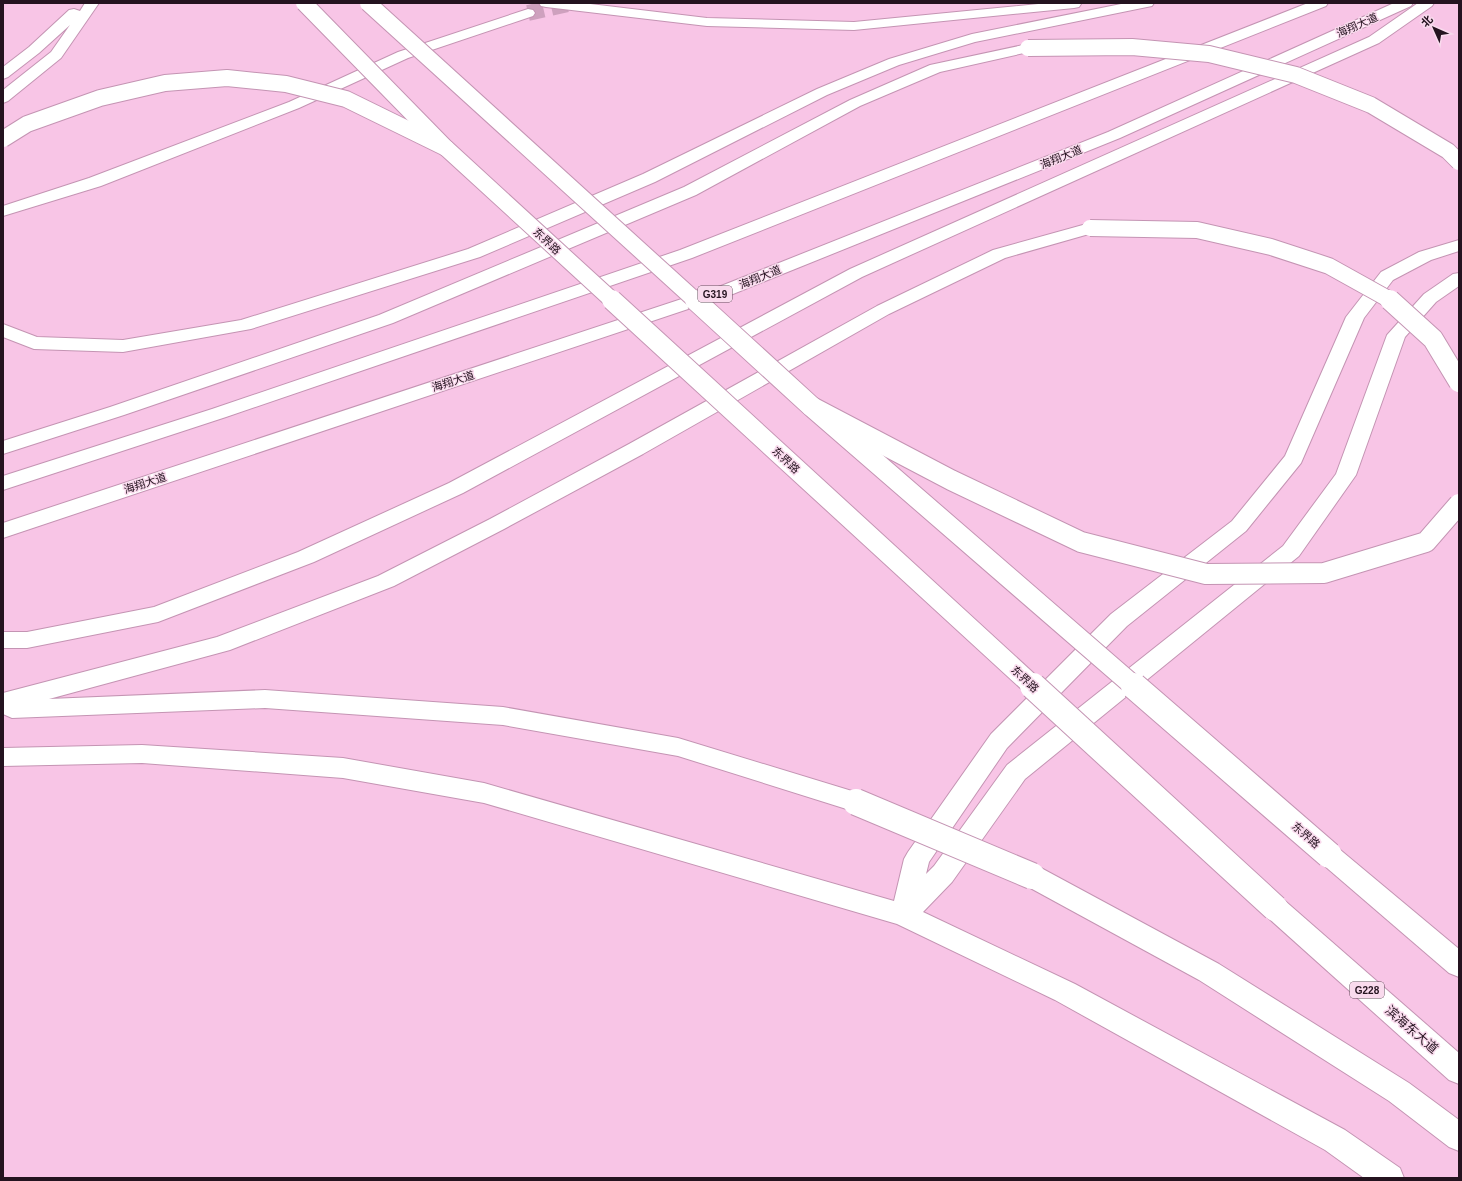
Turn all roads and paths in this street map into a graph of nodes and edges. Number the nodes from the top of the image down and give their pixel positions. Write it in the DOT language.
graph roads {
  1 [pos="85,3"];
  2 [pos="92,3"];
  3 [pos="304,3"];
  4 [pos="368,3"];
  5 [pos="546,3"];
  6 [pos="1079,3"];
  7 [pos="1147,3"];
  8 [pos="1321,3"];
  9 [pos="1406,3"];
  10 [pos="1427,3"];
  11 [pos="528,13"];
  12 [pos="3,74"];
  13 [pos="3,98"];
  14 [pos="3,139"];
  15 [pos="446,148"];
  16 [pos="1459,162"];
  17 [pos="3,211"];
  18 [pos="1459,245"];
  19 [pos="1459,278"];
  20 [pos="3,330"];
  21 [pos="1459,382"];
  22 [pos="812,408"];
  23 [pos="3,448"];
  24 [pos="3,483"];
  25 [pos="1459,504"];
  26 [pos="3,530"];
  27 [pos="3,640"];
  28 [pos="3,702"];
  29 [pos="3,709"];
  30 [pos="3,757"];
  31 [pos="1275,908"];
  32 [pos="904,915"];
  33 [pos="1459,965"];
  34 [pos="1459,1071"];
  35 [pos="1459,1138"];
  36 [pos="1389,1178"];
  1 -- 12 [label="main road"];
  2 -- 13 [label="main road"];
  3 -- 15 [label="main road, 东界路, bridge"];
  4 -- 22 [label="main road, 东界路, bridge"];
  5 -- 6 [label="main road"];
  7 -- 20 [label="main road"];
  8 -- 24 [label="main road"];
  9 -- 26 [label="main road, 海翔大道 / G319"];
  10 -- 27 [label="main road"];
  11 -- 17 [label="main road"];
  14 -- 15 [label="main road, bridge"];
  15 -- 31 [label="main road, 东界路, bridge"];
  16 -- 23 [label="main road, bridge"];
  18 -- 32 [label="main road"];
  19 -- 32 [label="main road"];
  21 -- 28 [label="main road, bridge"];
  22 -- 25 [label="main road, bridge"];
  22 -- 33 [label="main road, 东界路, bridge"];
  29 -- 35 [label="main road, bridge"];
  30 -- 32 [label="main road"];
  31 -- 34 [label="main road, 滨海东大道 / G228"];
  32 -- 36 [label="main road"];
}
